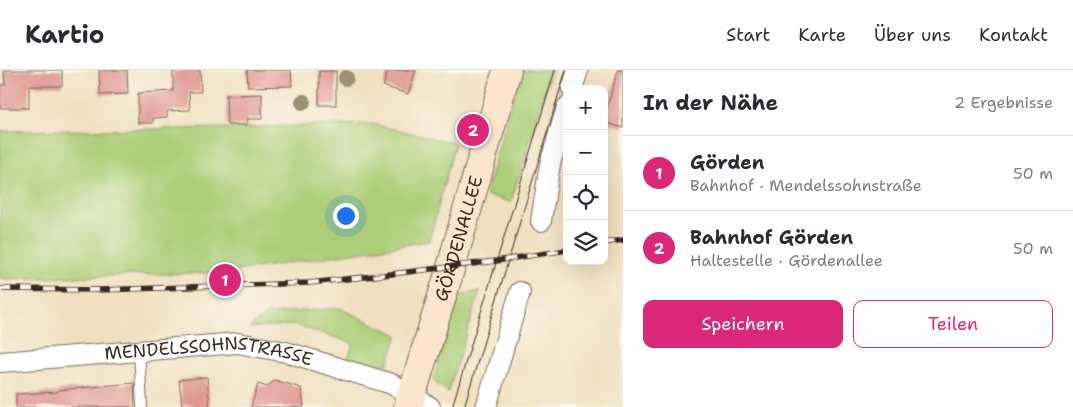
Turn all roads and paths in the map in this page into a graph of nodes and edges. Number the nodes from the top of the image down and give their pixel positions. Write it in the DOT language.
graph roads {
  1 [pos="507,70"];
  2 [pos="578,70"];
  3 [pos="573,85"];
  4 [pos="563,120"];
  5 [pos="541,221"];
  6 [pos="520,292"];
  7 [pos="138,350"];
  8 [pos="0,362"];
  9 [pos="417,403"];
  10 [pos="142,406"];
  11 [pos="486,407"];
  1 -- 9 [label="street, GÖRDENALLEE"];
  2 -- 3 [label="street"];
  4 -- 5 [label="street"];
  6 -- 11 [label="street"];
  7 -- 8 [label="street, MENDELSSOHNSTRASSE"];
  7 -- 9 [label="street, MENDELSSOHNSTRASSE"];
  7 -- 10 [label="lane"];
}
